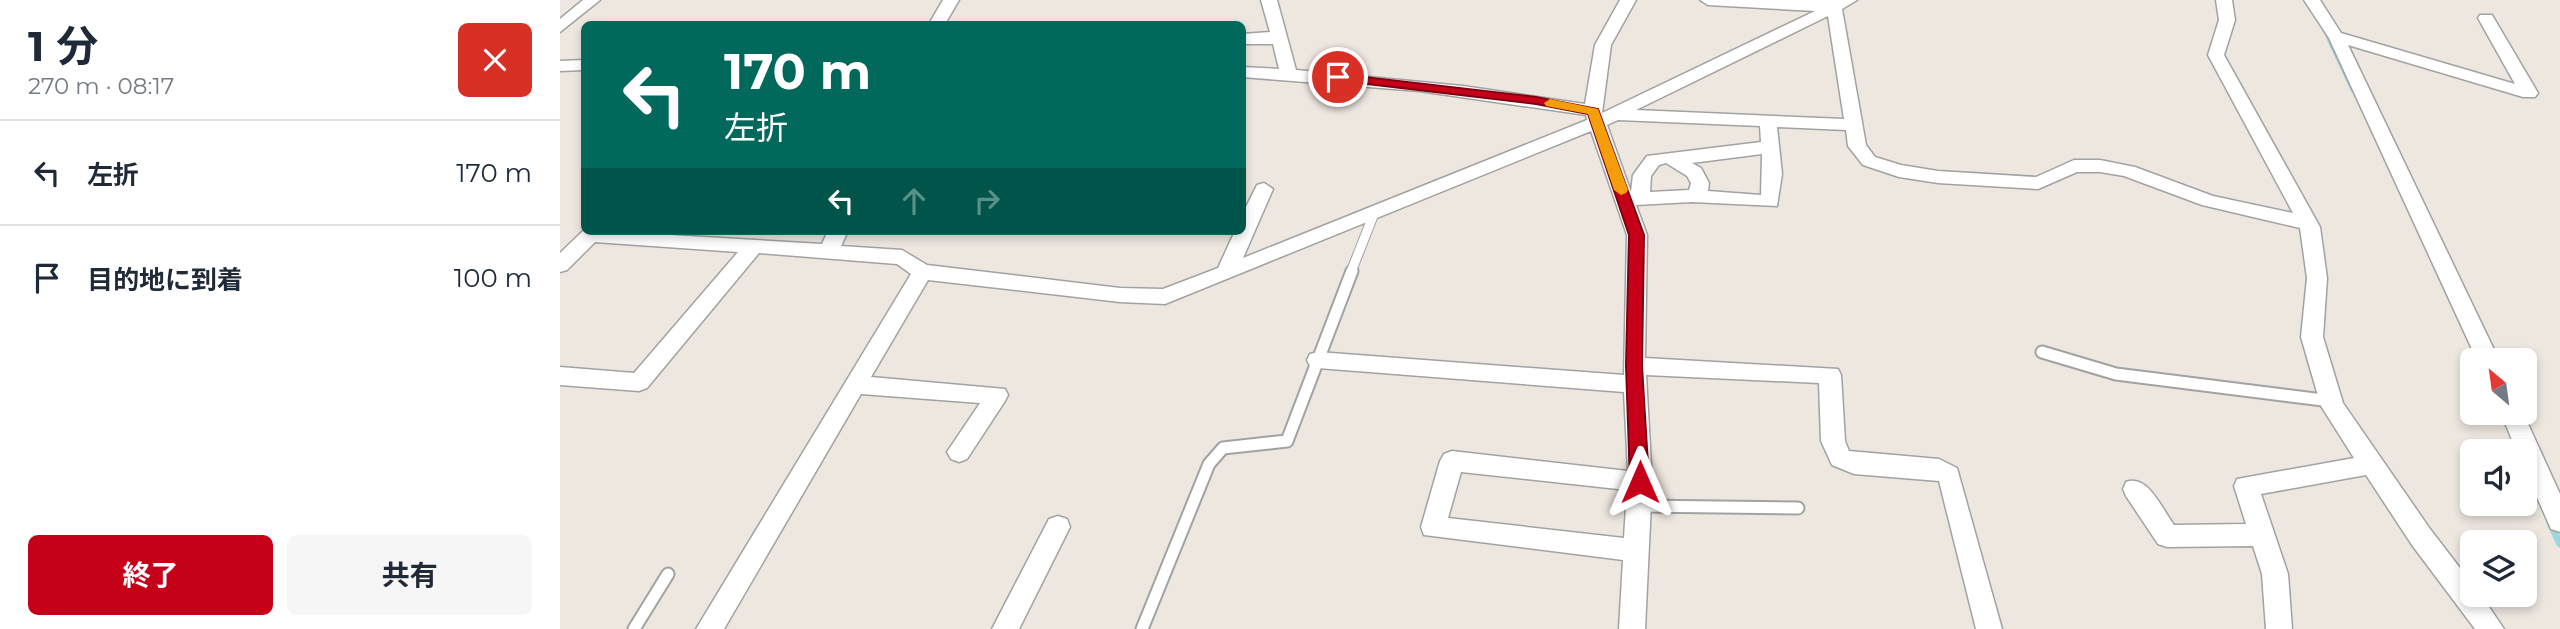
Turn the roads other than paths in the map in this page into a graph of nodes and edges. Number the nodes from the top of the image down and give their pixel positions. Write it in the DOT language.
graph roads {
  1 [pos="592,0"];
  2 [pos="951,0"];
  3 [pos="1269,0"];
  4 [pos="1628,0"];
  5 [pos="1708,0"];
  6 [pos="2224,0"];
  7 [pos="2312,0"];
  8 [pos="1840,3"];
  9 [pos="2486,18"];
  10 [pos="939,21"];
  11 [pos="560,27"];
  12 [pos="2335,36"];
  13 [pos="1246,39"];
  14 [pos="1280,41"];
  15 [pos="581,65"];
  16 [pos="560,66"];
  17 [pos="1289,75"];
  18 [pos="1246,77"];
  19 [pos="1601,116"];
  20 [pos="1768,120"];
  21 [pos="1854,125"];
  22 [pos="1770,148"];
  23 [pos="1674,159"];
  24 [pos="1264,189"];
  25 [pos="1697,196"];
  26 [pos="1632,199"];
  27 [pos="1375,211"];
  28 [pos="2308,223"];
  29 [pos="1246,228"];
  30 [pos="836,235"];
  31 [pos="1243,235"];
  32 [pos="754,246"];
  33 [pos="828,251"];
  34 [pos="560,265"];
  35 [pos="1227,270"];
  36 [pos="922,272"];
  37 [pos="2483,348"];
  38 [pos="2042,352"];
  39 [pos="1318,360"];
  40 [pos="1635,375"];
  41 [pos="560,376"];
  42 [pos="856,385"];
  43 [pos="2331,401"];
  44 [pos="2517,425"];
  45 [pos="960,452"];
  46 [pos="2370,465"];
  47 [pos="2135,489"];
  48 [pos="1639,494"];
  49 [pos="1798,508"];
  50 [pos="2560,521"];
  51 [pos="1058,527"];
  52 [pos="2262,535"];
  53 [pos="1636,550"];
  54 [pos="668,574"];
  55 [pos="634,629"];
  56 [pos="709,629"];
  57 [pos="1004,629"];
  58 [pos="1142,629"];
  59 [pos="1632,629"];
  60 [pos="1989,629"];
  61 [pos="2278,629"];
  62 [pos="2491,629"];
  1 -- 11 [label="street"];
  2 -- 10 [label="street"];
  3 -- 14 [label="street"];
  4 -- 19 [label="street"];
  5 -- 8 [label="street"];
  6 -- 28 [label="street"];
  7 -- 12 [label="street"];
  8 -- 19 [label="street"];
  8 -- 21 [label="street"];
  9 -- 12 [label="street"];
  12 -- 37 [label="street"];
  13 -- 14 [label="street"];
  14 -- 17 [label="street"];
  15 -- 16 [label="street"];
  17 -- 18 [label="street"];
  17 -- 19 [label="street"];
  19 -- 20 [label="street"];
  19 -- 26 [label="street"];
  19 -- 27 [label="street"];
  20 -- 21 [label="street"];
  20 -- 22 [label="street"];
  21 -- 28 [label="street"];
  22 -- 23 [label="street"];
  22 -- 25 [label="street"];
  23 -- 25 [label="street"];
  23 -- 26 [label="street"];
  24 -- 29 [label="street"];
  25 -- 26 [label="street"];
  26 -- 40 [label="street"];
  27 -- 35 [label="street"];
  27 -- 39 [label="lane"];
  28 -- 43 [label="street"];
  30 -- 33 [label="street"];
  31 -- 35 [label="street"];
  32 -- 33 [label="street"];
  32 -- 34 [label="street"];
  32 -- 41 [label="street"];
  33 -- 36 [label="street"];
  35 -- 36 [label="street"];
  36 -- 42 [label="street"];
  38 -- 43 [label="lane"];
  39 -- 40 [label="street"];
  39 -- 58 [label="lane"];
  40 -- 48 [label="street"];
  40 -- 60 [label="street"];
  42 -- 45 [label="street"];
  42 -- 56 [label="street"];
  43 -- 46 [label="street"];
  44 -- 50 [label="street"];
  46 -- 52 [label="street"];
  46 -- 62 [label="street"];
  47 -- 52 [label="street"];
  48 -- 49 [label="lane"];
  48 -- 53 [label="street"];
  48 -- 53 [label="street"];
  51 -- 57 [label="street"];
  52 -- 61 [label="street"];
  53 -- 59 [label="street"];
  54 -- 55 [label="lane"];
}
